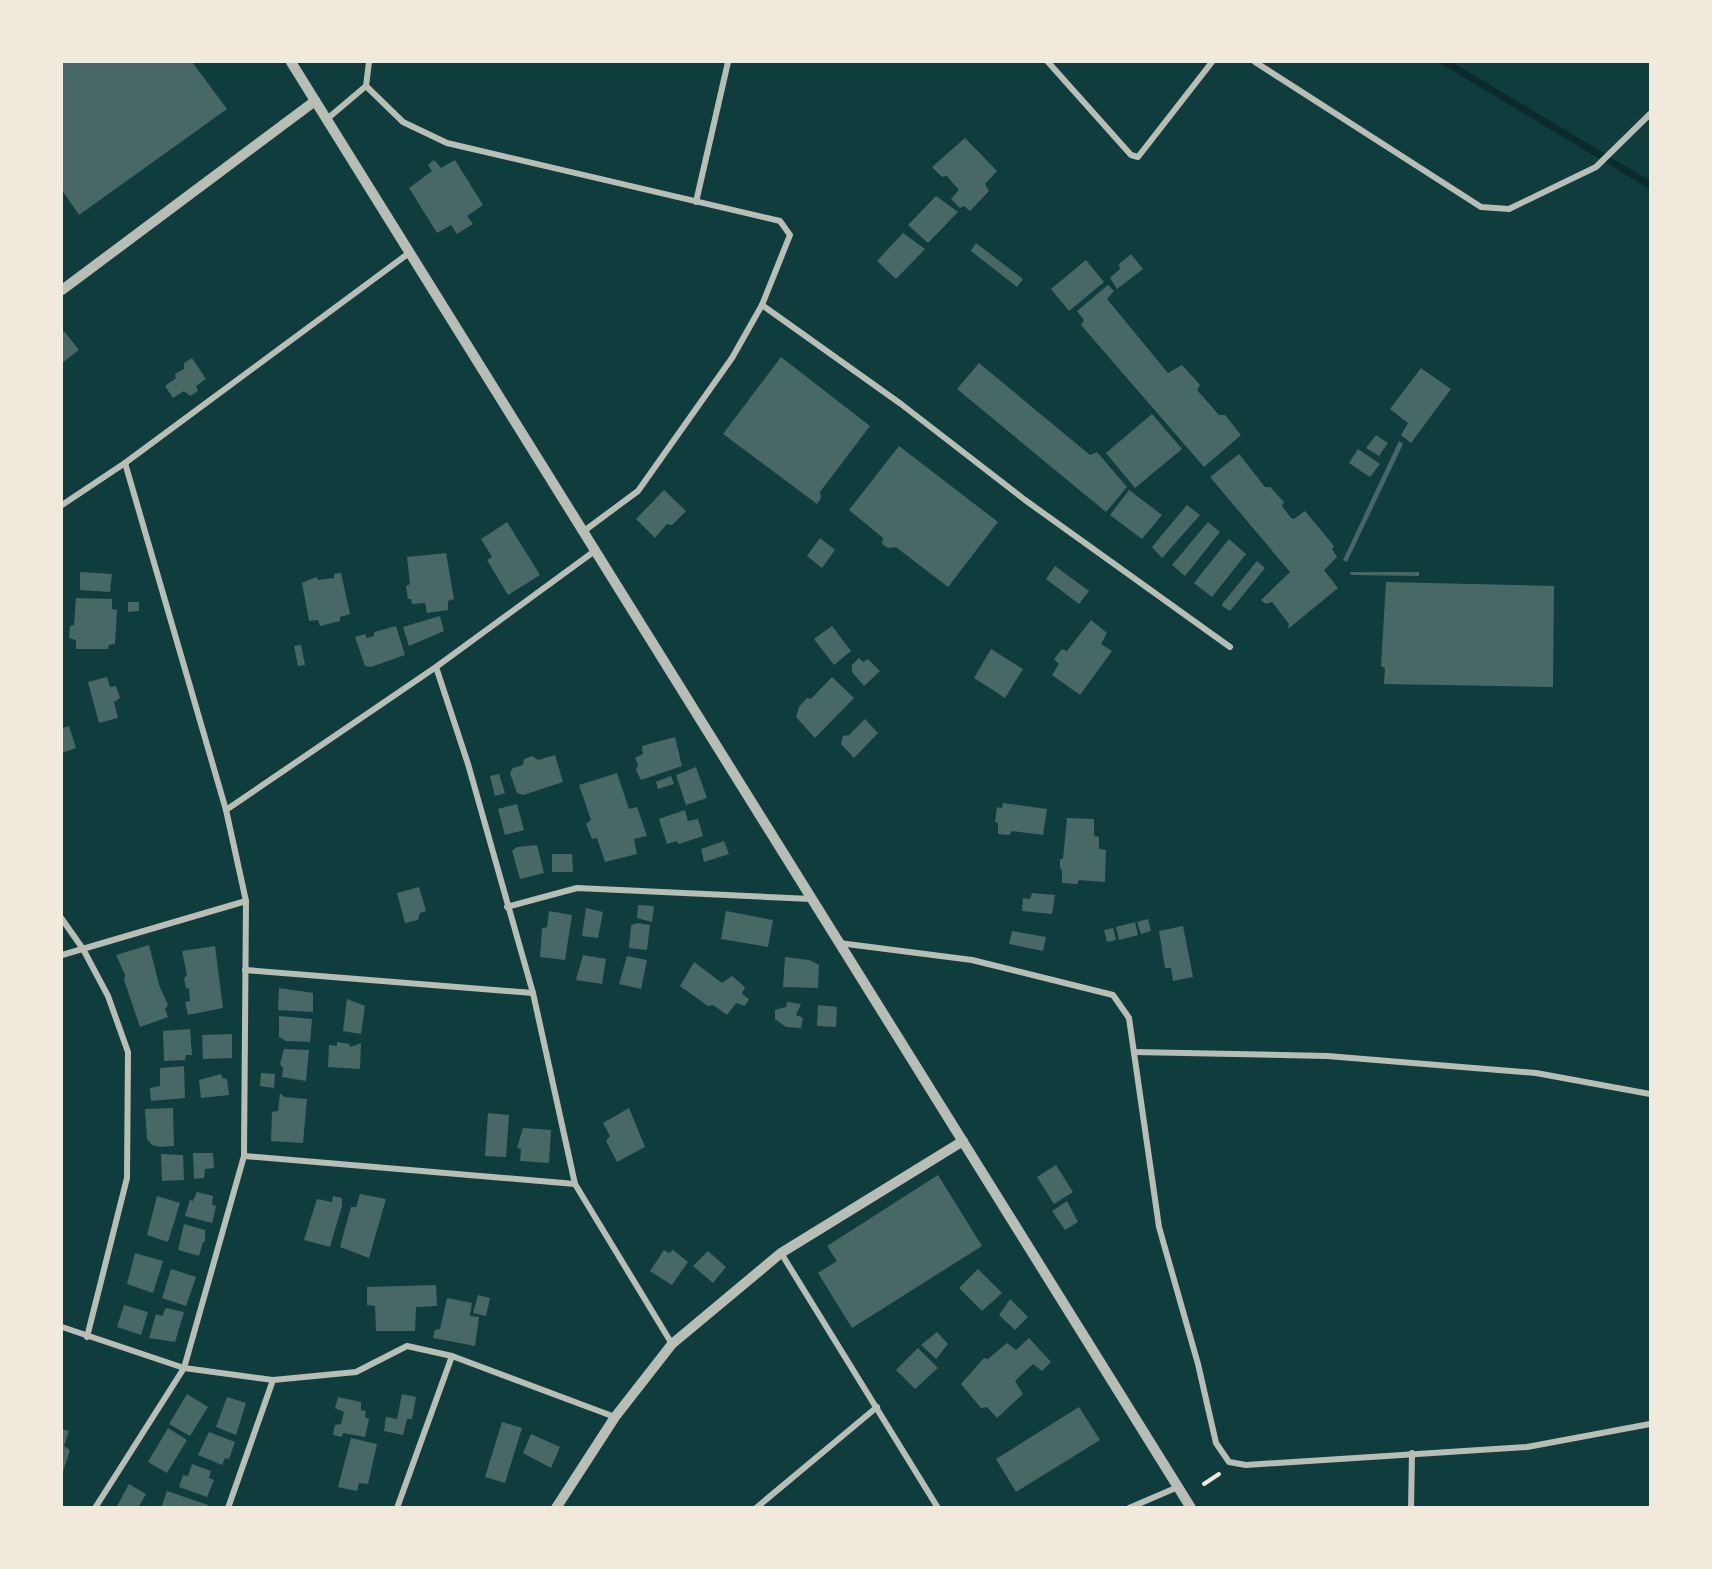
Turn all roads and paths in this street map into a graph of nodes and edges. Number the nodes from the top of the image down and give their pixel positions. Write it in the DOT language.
graph roads {
  1 [pos="291,62"];
  2 [pos="369,62"];
  3 [pos="728,62"];
  4 [pos="1048,62"];
  5 [pos="1212,62"];
  6 [pos="1255,62"];
  7 [pos="366,86"];
  8 [pos="315,101"];
  9 [pos="1650,114"];
  10 [pos="327,118"];
  11 [pos="696,202"];
  12 [pos="409,253"];
  13 [pos="62,290"];
  14 [pos="762,305"];
  15 [pos="125,463"];
  16 [pos="62,505"];
  17 [pos="584,531"];
  18 [pos="596,550"];
  19 [pos="1230,647"];
  20 [pos="436,667"];
  21 [pos="226,810"];
  22 [pos="811,899"];
  23 [pos="246,901"];
  24 [pos="507,907"];
  25 [pos="62,919"];
  26 [pos="839,943"];
  27 [pos="83,949"];
  28 [pos="62,955"];
  29 [pos="245,970"];
  30 [pos="533,993"];
  31 [pos="1134,1052"];
  32 [pos="1650,1094"];
  33 [pos="963,1141"];
  34 [pos="244,1156"];
  35 [pos="575,1184"];
  36 [pos="782,1253"];
  37 [pos="62,1327"];
  38 [pos="87,1337"];
  39 [pos="672,1344"];
  40 [pos="452,1356"];
  41 [pos="184,1368"];
  42 [pos="273,1380"];
  43 [pos="877,1407"];
  44 [pos="615,1417"];
  45 [pos="1650,1424"];
  46 [pos="1412,1453"];
  47 [pos="1219,1474"];
  48 [pos="1204,1484"];
  49 [pos="1178,1487"];
  50 [pos="95,1508"];
  51 [pos="228,1508"];
  52 [pos="397,1508"];
  53 [pos="556,1508"];
  54 [pos="756,1508"];
  55 [pos="938,1508"];
  56 [pos="1129,1508"];
  57 [pos="1191,1508"];
  58 [pos="1411,1508"];
  1 -- 8 [label="street"];
  2 -- 7 [label="street"];
  3 -- 11 [label="street"];
  4 -- 5 [label="street"];
  6 -- 9 [label="street"];
  7 -- 10 [label="street"];
  7 -- 11 [label="street"];
  8 -- 10 [label="street"];
  8 -- 13 [label="street"];
  10 -- 12 [label="street"];
  11 -- 14 [label="street"];
  12 -- 15 [label="street"];
  12 -- 17 [label="street"];
  14 -- 17 [label="street"];
  14 -- 19 [label="street"];
  15 -- 16 [label="street"];
  15 -- 21 [label="street"];
  17 -- 18 [label="street"];
  18 -- 20 [label="street"];
  18 -- 22 [label="street"];
  20 -- 21 [label="street"];
  20 -- 24 [label="street"];
  21 -- 23 [label="street"];
  22 -- 24 [label="street"];
  22 -- 26 [label="street"];
  23 -- 27 [label="street"];
  23 -- 29 [label="street"];
  24 -- 30 [label="street"];
  25 -- 27 [label="street"];
  26 -- 31 [label="street"];
  26 -- 33 [label="street"];
  27 -- 28 [label="street"];
  27 -- 38 [label="street"];
  29 -- 30 [label="street"];
  29 -- 34 [label="street"];
  30 -- 35 [label="street"];
  31 -- 32 [label="street"];
  31 -- 46 [label="street"];
  33 -- 36 [label="street"];
  33 -- 49 [label="street"];
  34 -- 35 [label="street"];
  34 -- 41 [label="street"];
  35 -- 39 [label="street"];
  36 -- 39 [label="street"];
  36 -- 43 [label="street"];
  37 -- 38 [label="street"];
  38 -- 41 [label="street"];
  39 -- 44 [label="street"];
  40 -- 42 [label="street"];
  40 -- 44 [label="street"];
  40 -- 52 [label="street"];
  41 -- 42 [label="street"];
  41 -- 50 [label="street"];
  42 -- 51 [label="street"];
  43 -- 54 [label="street"];
  43 -- 55 [label="street"];
  44 -- 53 [label="street"];
  45 -- 46 [label="street"];
  46 -- 58 [label="street"];
  47 -- 48 [label="path"];
  49 -- 56 [label="street"];
  49 -- 57 [label="street"];
}
